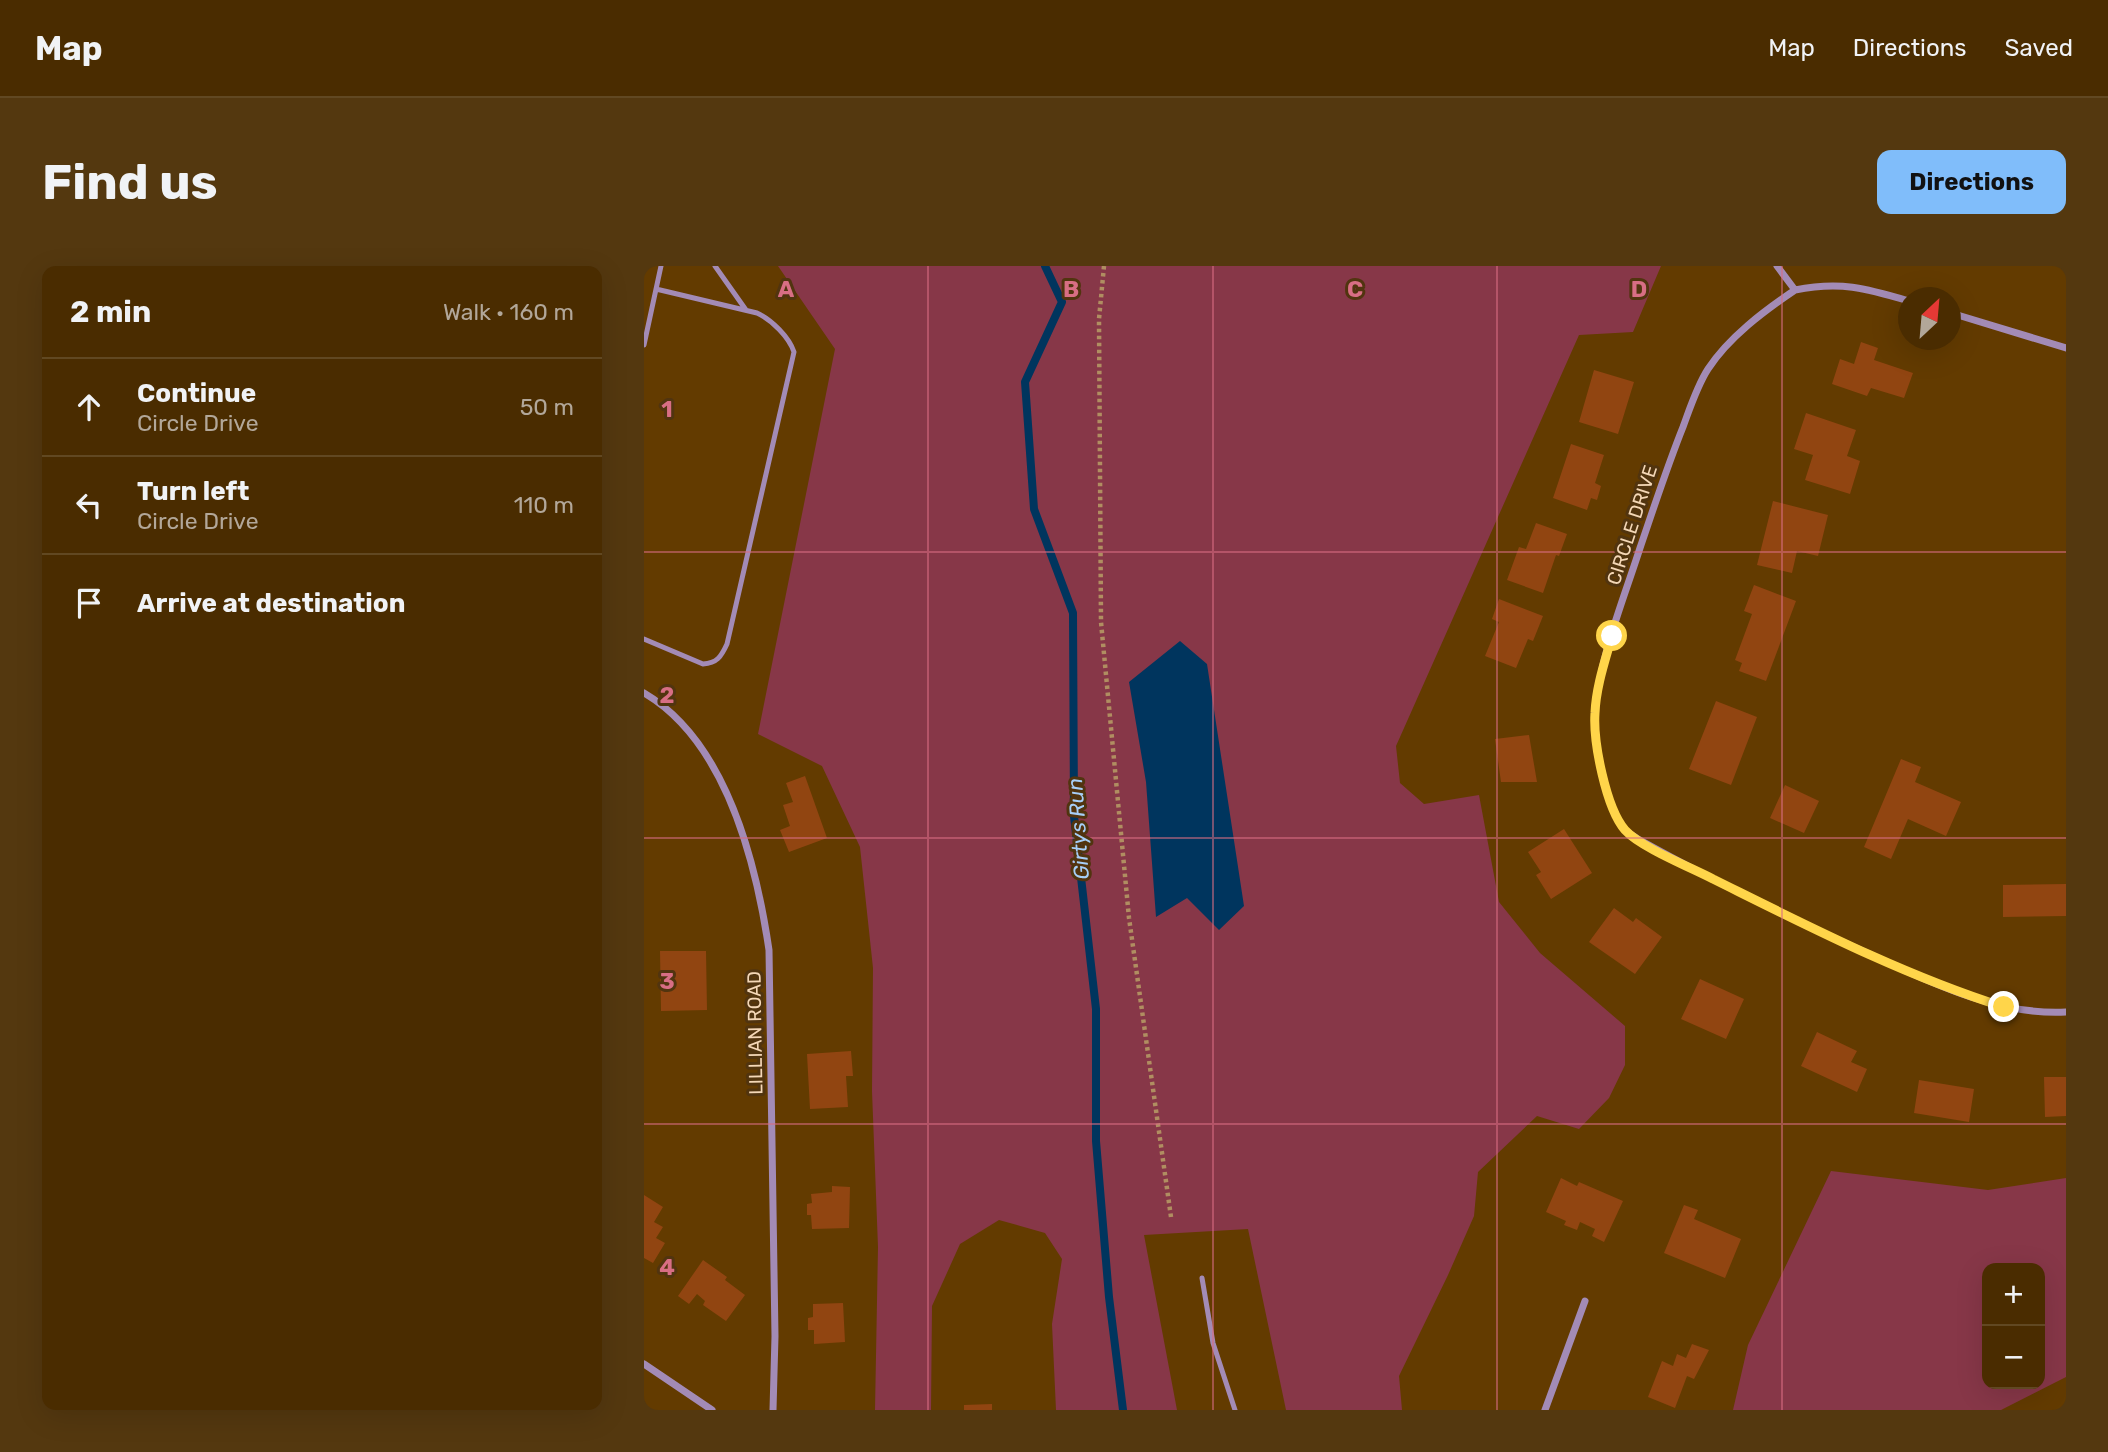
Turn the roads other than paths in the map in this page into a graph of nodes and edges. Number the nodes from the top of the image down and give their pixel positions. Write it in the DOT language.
graph roads {
  1 [pos="661,266"];
  2 [pos="715,266"];
  3 [pos="1777,266"];
  4 [pos="656,289"];
  5 [pos="1795,290"];
  6 [pos="1898,298"];
  7 [pos="746,310"];
  8 [pos="1961,316"];
  9 [pos="644,345"];
  10 [pos="2066,348"];
  11 [pos="644,639"];
  12 [pos="644,693"];
  13 [pos="2066,1012"];
  14 [pos="1202,1278"];
  15 [pos="1585,1301"];
  16 [pos="644,1364"];
  17 [pos="712,1410"];
  18 [pos="773,1410"];
  19 [pos="1235,1410"];
  20 [pos="1545,1410"];
  1 -- 4 [label="lane"];
  2 -- 7 [label="lane"];
  3 -- 5 [label="street"];
  4 -- 7 [label="lane"];
  4 -- 9 [label="lane"];
  5 -- 6 [label="street"];
  5 -- 13 [label="street, CIRCLE DRIVE"];
  7 -- 11 [label="lane"];
  8 -- 10 [label="street"];
  12 -- 18 [label="street, LILLIAN ROAD"];
  14 -- 19 [label="lane"];
  15 -- 20 [label="street"];
  16 -- 17 [label="street"];
}
